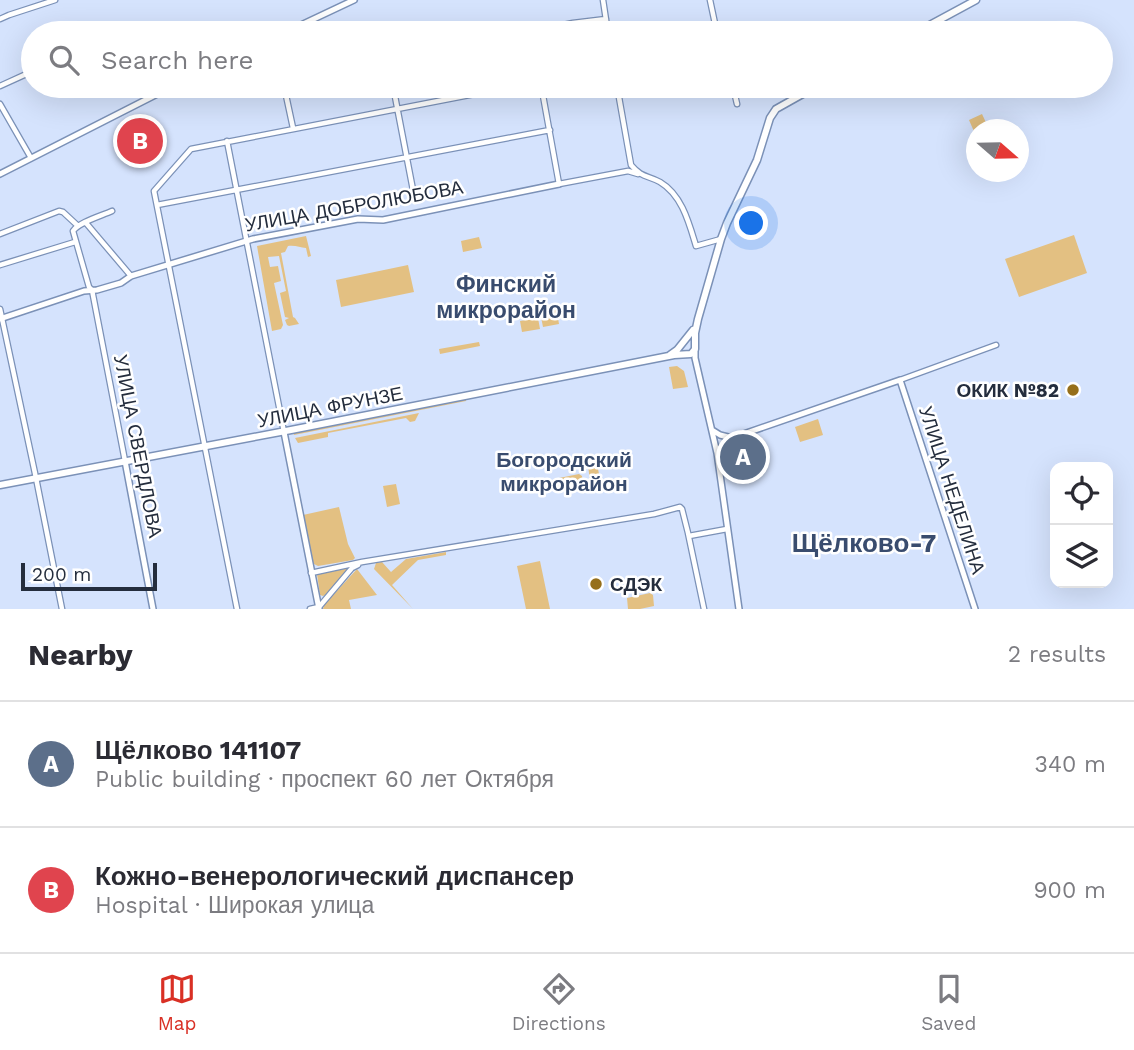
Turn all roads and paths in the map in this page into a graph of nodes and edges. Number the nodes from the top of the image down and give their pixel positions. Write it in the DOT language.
graph roads {
  1 [pos="55,0"];
  2 [pos="354,0"];
  3 [pos="603,0"];
  4 [pos="710,0"];
  5 [pos="976,0"];
  6 [pos="0,19"];
  7 [pos="606,19"];
  8 [pos="309,21"];
  9 [pos="590,21"];
  10 [pos="714,21"];
  11 [pos="937,21"];
  12 [pos="21,76"];
  13 [pos="0,86"];
  14 [pos="149,98"];
  15 [pos="286,98"];
  16 [pos="395,98"];
  17 [pos="451,98"];
  18 [pos="544,98"];
  19 [pos="619,98"];
  20 [pos="736,98"];
  21 [pos="796,98"];
  22 [pos="0,104"];
  23 [pos="737,104"];
  24 [pos="397,108"];
  25 [pos="293,128"];
  26 [pos="550,130"];
  27 [pos="228,141"];
  28 [pos="406,157"];
  29 [pos="31,158"];
  30 [pos="0,174"];
  31 [pos="639,174"];
  32 [pos="559,184"];
  33 [pos="237,190"];
  34 [pos="413,190"];
  35 [pos="157,205"];
  36 [pos="112,211"];
  37 [pos="86,223"];
  38 [pos="77,225"];
  39 [pos="0,234"];
  40 [pos="721,239"];
  41 [pos="247,240"];
  42 [pos="75,242"];
  43 [pos="169,263"];
  44 [pos="0,265"];
  45 [pos="131,276"];
  46 [pos="92,290"];
  47 [pos="0,309"];
  48 [pos="2,318"];
  49 [pos="698,319"];
  50 [pos="685,340"];
  51 [pos="996,345"];
  52 [pos="680,347"];
  53 [pos="694,347"];
  54 [pos="686,355"];
  55 [pos="666,357"];
  56 [pos="696,363"];
  57 [pos="900,380"];
  58 [pos="712,430"];
  59 [pos="284,432"];
  60 [pos="204,446"];
  61 [pos="125,461"];
  62 [pos="36,478"];
  63 [pos="0,485"];
  64 [pos="727,529"];
  65 [pos="689,536"];
  66 [pos="362,562"];
  67 [pos="311,573"];
  68 [pos="319,608"];
  69 [pos="62,609"];
  70 [pos="153,609"];
  71 [pos="237,609"];
  72 [pos="310,609"];
  73 [pos="704,609"];
  74 [pos="737,609"];
  75 [pos="975,609"];
  1 -- 6 [label="street"];
  2 -- 8 [label="street"];
  3 -- 7 [label="street"];
  4 -- 10 [label="street"];
  5 -- 11 [label="main road"];
  7 -- 9 [label="street"];
  12 -- 13 [label="street"];
  14 -- 29 [label="street"];
  15 -- 25 [label="street"];
  16 -- 24 [label="street"];
  17 -- 24 [label="street"];
  18 -- 26 [label="street"];
  19 -- 31 [label="street"];
  20 -- 23 [label="street"];
  21 -- 40 [label="main road"];
  22 -- 29 [label="street"];
  24 -- 25 [label="street"];
  24 -- 28 [label="street"];
  25 -- 27 [label="street"];
  26 -- 28 [label="street"];
  26 -- 32 [label="street"];
  27 -- 33 [label="street"];
  27 -- 35 [label="street"];
  28 -- 33 [label="street"];
  28 -- 34 [label="street"];
  29 -- 30 [label="street"];
  31 -- 32 [label="street, УЛИЦА ДОБРОЛЮБОВА"];
  31 -- 40 [label="street"];
  32 -- 41 [label="street, УЛИЦА ДОБРОЛЮБОВА"];
  33 -- 35 [label="street"];
  33 -- 41 [label="street"];
  35 -- 43 [label="street"];
  36 -- 37 [label="street"];
  37 -- 38 [label="street"];
  37 -- 45 [label="street"];
  38 -- 39 [label="street"];
  38 -- 42 [label="street, УЛИЦА СВЕРДЛОВА"];
  40 -- 49 [label="main road"];
  41 -- 43 [label="street, УЛИЦА ДОБРОЛЮБОВА"];
  41 -- 59 [label="street"];
  42 -- 44 [label="street"];
  42 -- 46 [label="street, УЛИЦА СВЕРДЛОВА"];
  43 -- 45 [label="street, УЛИЦА ДОБРОЛЮБОВА"];
  43 -- 60 [label="street"];
  45 -- 46 [label="street, УЛИЦА ДОБРОЛЮБОВА"];
  46 -- 48 [label="street, УЛИЦА ДОБРОЛЮБОВА"];
  46 -- 61 [label="street, УЛИЦА СВЕРДЛОВА"];
  47 -- 48 [label="street"];
  48 -- 62 [label="street"];
  49 -- 50 [label="main road"];
  49 -- 53 [label="main road"];
  50 -- 52 [label="main road"];
  50 -- 53 [label="main road"];
  51 -- 57 [label="street"];
  52 -- 54 [label="main road"];
  52 -- 55 [label="main road"];
  53 -- 54 [label="main road"];
  53 -- 56 [label="street"];
  54 -- 55 [label="main road, УЛИЦА ФРУНЗЕ"];
  54 -- 56 [label="street"];
  55 -- 59 [label="main road, УЛИЦА ФРУНЗЕ"];
  56 -- 58 [label="street"];
  57 -- 58 [label="street"];
  57 -- 75 [label="street, УЛИЦА НЕДЕЛИНА"];
  58 -- 64 [label="street"];
  59 -- 60 [label="main road, УЛИЦА ФРУНЗЕ"];
  59 -- 67 [label="street"];
  60 -- 61 [label="main road, УЛИЦА ФРУНЗЕ"];
  60 -- 71 [label="street"];
  61 -- 62 [label="main road, УЛИЦА ФРУНЗЕ"];
  61 -- 70 [label="street, УЛИЦА СВЕРДЛОВА"];
  62 -- 63 [label="main road, УЛИЦА ФРУНЗЕ"];
  62 -- 69 [label="street"];
  64 -- 65 [label="street"];
  64 -- 74 [label="street"];
  65 -- 66 [label="street"];
  65 -- 73 [label="street"];
  66 -- 67 [label="street"];
  66 -- 68 [label="street"];
  67 -- 68 [label="street"];
  68 -- 72 [label="street"];
}
